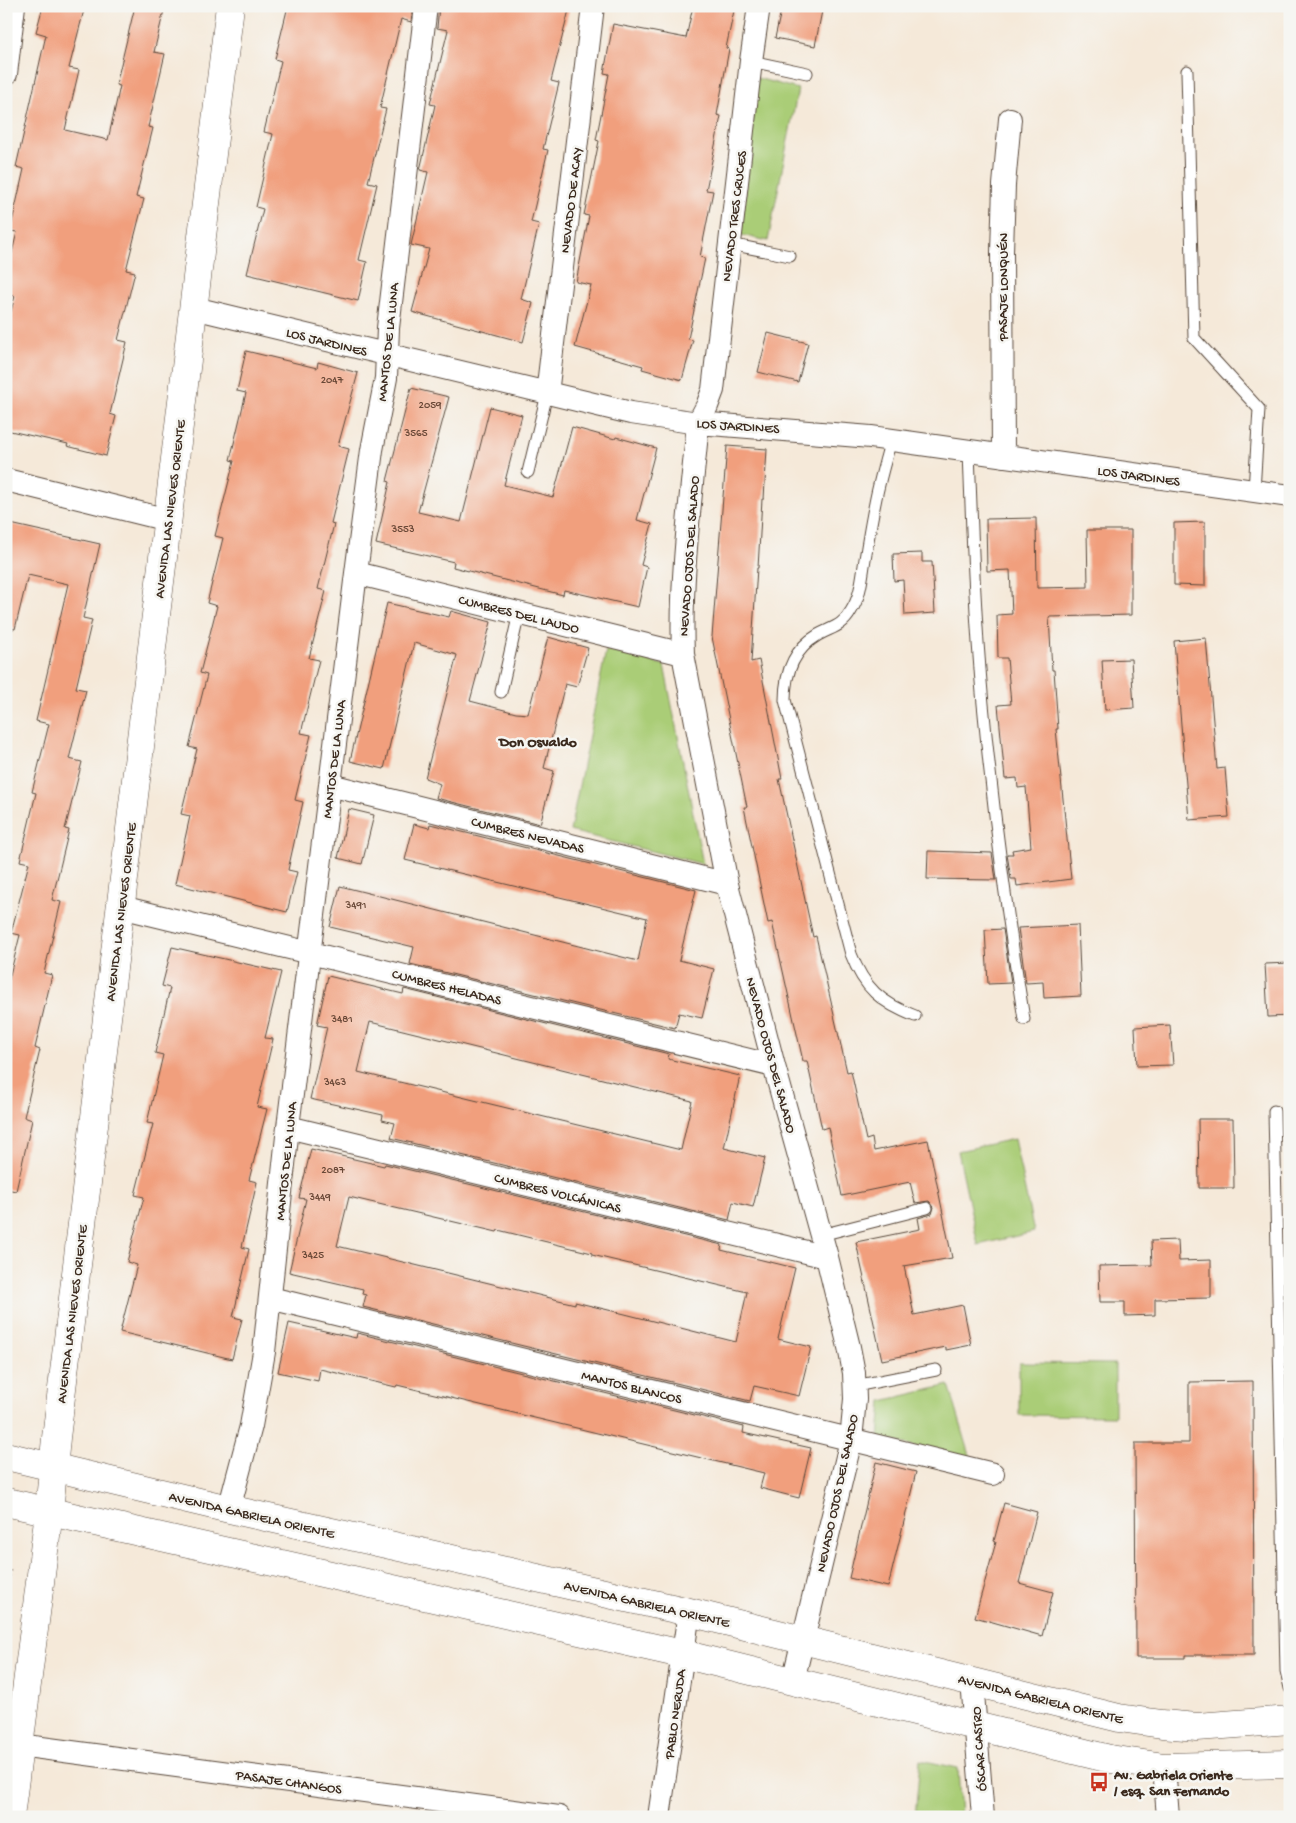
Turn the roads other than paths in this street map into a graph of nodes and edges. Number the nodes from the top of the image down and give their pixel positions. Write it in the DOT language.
graph roads {
  1 [pos="14,6"];
  2 [pos="230,6"];
  3 [pos="426,6"];
  4 [pos="593,6"];
  5 [pos="759,6"];
  6 [pos="751,61"];
  7 [pos="1188,71"];
  8 [pos="807,73"];
  9 [pos="6,74"];
  10 [pos="1010,120"];
  11 [pos="730,244"];
  12 [pos="790,256"];
  13 [pos="194,308"];
  14 [pos="387,355"];
  15 [pos="547,394"];
  16 [pos="698,423"];
  17 [pos="891,440"];
  18 [pos="969,451"];
  19 [pos="1002,456"];
  20 [pos="528,472"];
  21 [pos="6,480"];
  22 [pos="1254,491"];
  23 [pos="1290,496"];
  24 [pos="168,520"];
  25 [pos="356,573"];
  26 [pos="519,613"];
  27 [pos="683,654"];
  28 [pos="501,692"];
  29 [pos="330,785"];
  30 [pos="727,884"];
  31 [pos="121,907"];
  32 [pos="309,953"];
  33 [pos="915,1016"];
  34 [pos="1024,1019"];
  35 [pos="774,1066"];
  36 [pos="1274,1111"];
  37 [pos="288,1126"];
  38 [pos="927,1208"];
  39 [pos="821,1234"];
  40 [pos="827,1257"];
  41 [pos="270,1298"];
  42 [pos="936,1370"];
  43 [pos="854,1386"];
  44 [pos="850,1440"];
  45 [pos="6,1456"];
  46 [pos="53,1467"];
  47 [pos="993,1474"];
  48 [pos="6,1502"];
  49 [pos="229,1509"];
  50 [pos="48,1512"];
  51 [pos="689,1612"];
  52 [pos="802,1640"];
  53 [pos="682,1654"];
  54 [pos="793,1681"];
  55 [pos="972,1681"];
  56 [pos="1290,1688"];
  57 [pos="15,1704"];
  58 [pos="1290,1720"];
  59 [pos="976,1725"];
  60 [pos="19,1745"];
  61 [pos="1290,1764"];
  62 [pos="1164,1767"];
  63 [pos="10,1817"];
  64 [pos="559,1817"];
  65 [pos="659,1817"];
  66 [pos="983,1817"];
  67 [pos="1168,1817"];
  1 -- 9 [label="street"];
  2 -- 13 [label="main road, AVENIDA LAS NIEVES ORIENTE"];
  3 -- 14 [label="street, MANTOS DE LA LUNA"];
  4 -- 15 [label="street, NEVADO DE ACAY"];
  5 -- 6 [label="street, NEVADO TRES CRUCES"];
  6 -- 8 [label="lane"];
  6 -- 11 [label="street, NEVADO TRES CRUCES"];
  7 -- 22 [label="lane"];
  10 -- 19 [label="street, PASAJE LONQUÉN"];
  11 -- 12 [label="lane"];
  11 -- 16 [label="street, NEVADO TRES CRUCES"];
  13 -- 14 [label="street, LOS JARDINES"];
  13 -- 24 [label="main road, AVENIDA LAS NIEVES ORIENTE"];
  14 -- 15 [label="street, LOS JARDINES"];
  14 -- 25 [label="street, MANTOS DE LA LUNA"];
  15 -- 16 [label="street, LOS JARDINES"];
  15 -- 20 [label="lane"];
  16 -- 17 [label="street, LOS JARDINES"];
  16 -- 27 [label="street, NEVADO OJOS DEL SALADO"];
  17 -- 18 [label="street, LOS JARDINES"];
  17 -- 33 [label="lane"];
  18 -- 19 [label="street, LOS JARDINES"];
  18 -- 34 [label="lane"];
  19 -- 22 [label="street, LOS JARDINES"];
  21 -- 24 [label="street"];
  22 -- 23 [label="street, LOS JARDINES"];
  24 -- 31 [label="main road, AVENIDA LAS NIEVES ORIENTE"];
  25 -- 26 [label="street, CUMBRES DEL LAUDO"];
  25 -- 29 [label="street, MANTOS DE LA LUNA"];
  26 -- 27 [label="street, CUMBRES DEL LAUDO"];
  26 -- 28 [label="lane"];
  27 -- 30 [label="street, NEVADO OJOS DEL SALADO"];
  29 -- 30 [label="street, CUMBRES NEVADAS"];
  29 -- 32 [label="street, MANTOS DE LA LUNA"];
  30 -- 35 [label="street, NEVADO OJOS DEL SALADO"];
  31 -- 32 [label="street, CUMBRES HELADAS"];
  31 -- 46 [label="main road, AVENIDA LAS NIEVES ORIENTE"];
  32 -- 35 [label="street, CUMBRES HELADAS"];
  32 -- 37 [label="street, MANTOS DE LA LUNA"];
  35 -- 39 [label="street, NEVADO OJOS DEL SALADO"];
  36 -- 56 [label="lane"];
  37 -- 40 [label="street, CUMBRES VOLCÁNICAS"];
  37 -- 41 [label="street, MANTOS DE LA LUNA"];
  38 -- 39 [label="lane"];
  39 -- 40 [label="street, NEVADO OJOS DEL SALADO"];
  40 -- 43 [label="street, NEVADO OJOS DEL SALADO"];
  41 -- 44 [label="street, MANTOS BLANCOS"];
  41 -- 49 [label="street, MANTOS DE LA LUNA"];
  42 -- 43 [label="lane"];
  43 -- 44 [label="street, NEVADO OJOS DEL SALADO"];
  44 -- 47 [label="street, MANTOS BLANCOS"];
  44 -- 52 [label="street, NEVADO OJOS DEL SALADO"];
  45 -- 46 [label="main road, AVENIDA GABRIELA ORIENTE"];
  46 -- 49 [label="main road, AVENIDA GABRIELA ORIENTE"];
  46 -- 50 [label="main road, AVENIDA LAS NIEVES ORIENTE"];
  48 -- 50 [label="main road"];
  49 -- 51 [label="main road, AVENIDA GABRIELA ORIENTE"];
  50 -- 53 [label="main road"];
  50 -- 57 [label="main road, AVENIDA LAS NIEVES ORIENTE"];
  51 -- 52 [label="main road, AVENIDA GABRIELA ORIENTE"];
  51 -- 53 [label="street, PABLO NERUDA"];
  52 -- 54 [label="street, NEVADO OJOS DEL SALADO"];
  52 -- 55 [label="main road, AVENIDA GABRIELA ORIENTE"];
  53 -- 54 [label="main road"];
  53 -- 65 [label="street, PABLO NERUDA"];
  54 -- 59 [label="main road"];
  55 -- 58 [label="main road, AVENIDA GABRIELA ORIENTE"];
  55 -- 59 [label="street, ÓSCAR CASTRO"];
  57 -- 60 [label="main road, AVENIDA LAS NIEVES ORIENTE"];
  59 -- 62 [label="main road"];
  59 -- 66 [label="street, ÓSCAR CASTRO"];
  60 -- 63 [label="main road, AVENIDA LAS NIEVES ORIENTE"];
  60 -- 64 [label="street, PASAJE CHANGOS"];
  61 -- 62 [label="main road"];
  62 -- 67 [label="street"];
}
